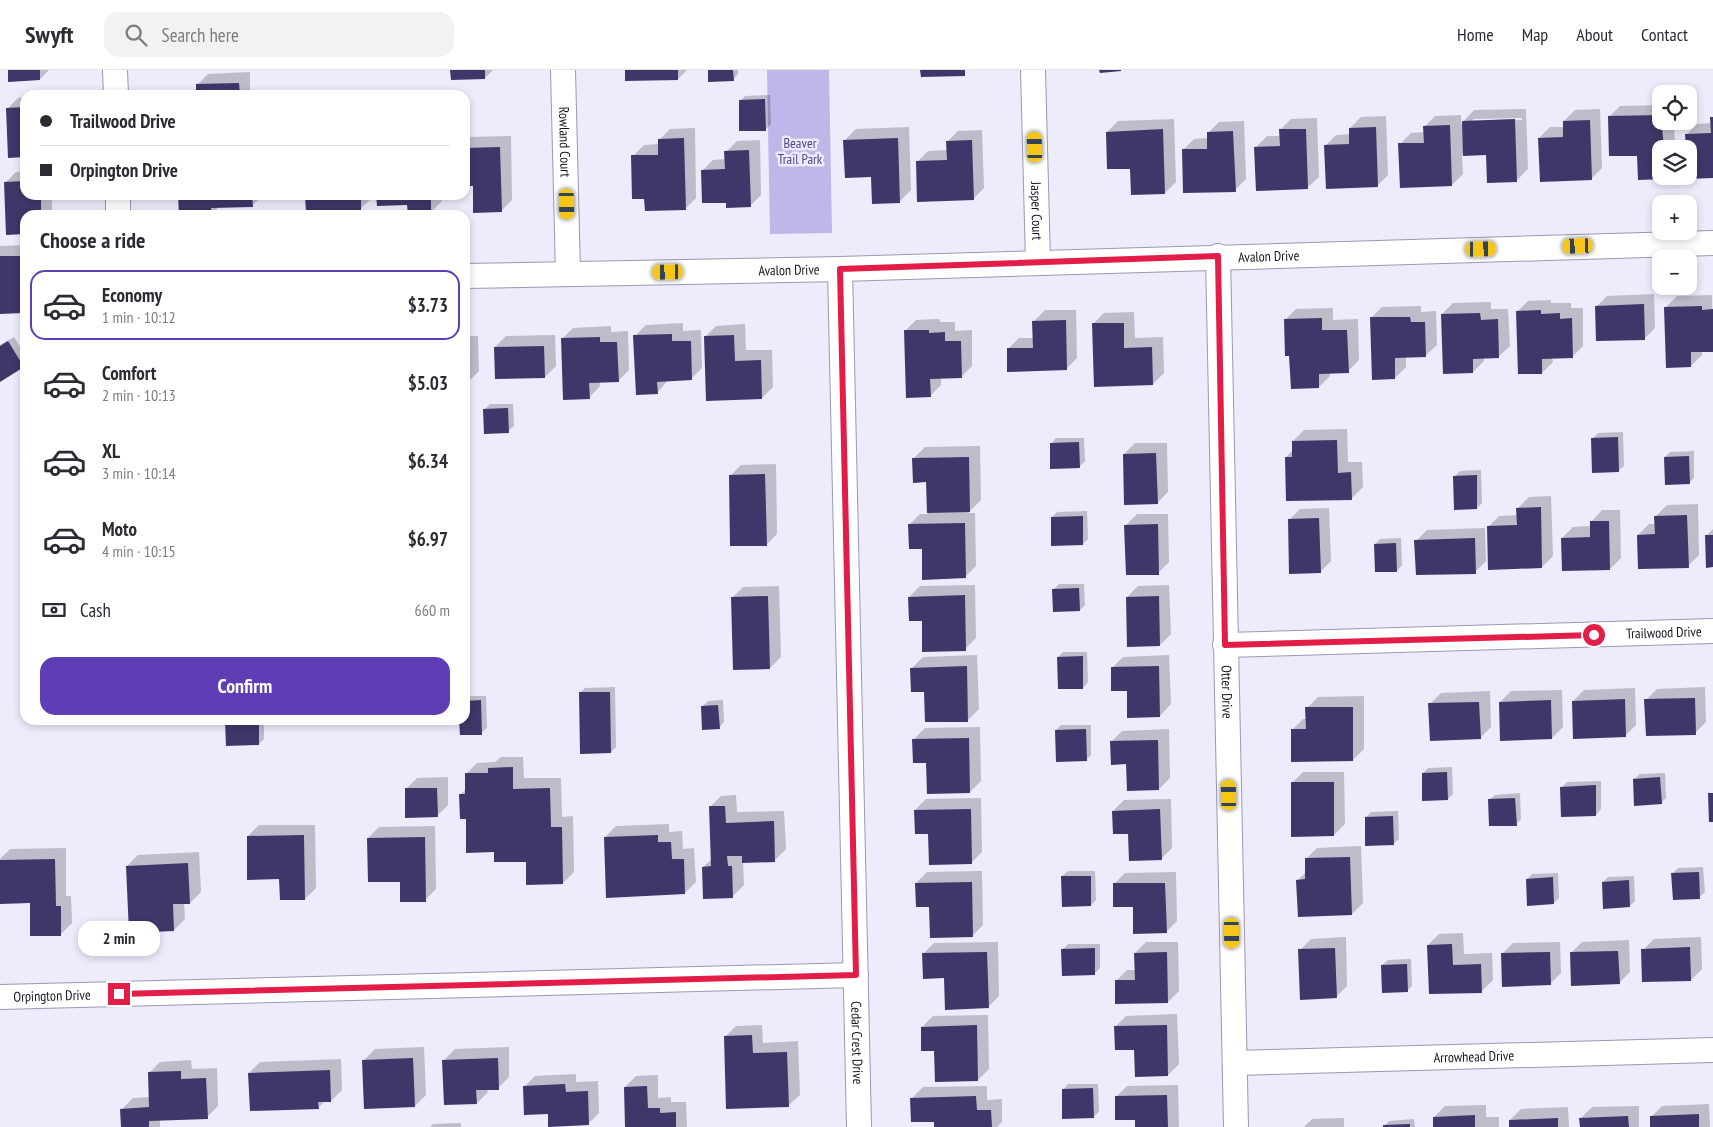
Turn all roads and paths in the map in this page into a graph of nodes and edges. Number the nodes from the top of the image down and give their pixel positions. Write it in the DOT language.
graph roads {
  1 [pos="115,70"];
  2 [pos="563,70"];
  3 [pos="1033,70"];
  4 [pos="116,90"];
  5 [pos="1713,243"];
  6 [pos="1218,256"];
  7 [pos="1038,262"];
  8 [pos="840,269"];
  9 [pos="568,274"];
  10 [pos="470,276"];
  11 [pos="1713,632"];
  12 [pos="1225,645"];
  13 [pos="856,975"];
  14 [pos="0,997"];
  15 [pos="1713,1050"];
  16 [pos="1235,1063"];
  17 [pos="859,1127"];
  18 [pos="1236,1127"];
  1 -- 4 [label="street"];
  2 -- 9 [label="street, Rowland Court"];
  3 -- 7 [label="street, Jasper Court"];
  5 -- 6 [label="street, Avalon Drive"];
  6 -- 7 [label="street, Avalon Drive"];
  6 -- 12 [label="street, Otter Drive"];
  7 -- 8 [label="street, Avalon Drive"];
  8 -- 9 [label="street, Avalon Drive"];
  8 -- 13 [label="street, Cedar Crest Drive"];
  9 -- 10 [label="street, Avalon Drive"];
  11 -- 12 [label="street, Trailwood Drive"];
  12 -- 16 [label="street, Otter Drive"];
  13 -- 14 [label="street, Orpington Drive"];
  13 -- 17 [label="street, Cedar Crest Drive"];
  15 -- 16 [label="street, Arrowhead Drive"];
  16 -- 18 [label="street, Otter Drive"];
}
